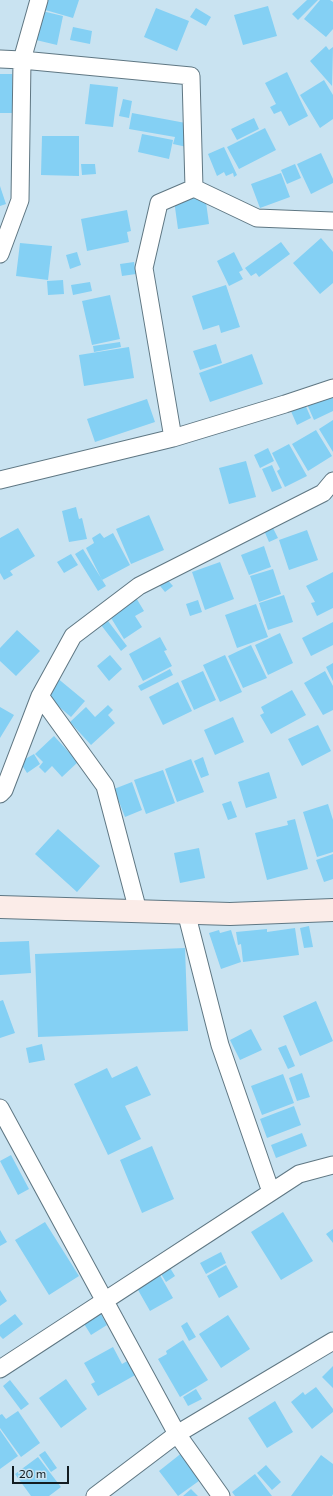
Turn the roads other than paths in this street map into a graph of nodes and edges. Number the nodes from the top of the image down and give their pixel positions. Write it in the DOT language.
graph roads {
  1 [pos="39,0"];
  2 [pos="0,59"];
  3 [pos="22,60"];
  4 [pos="194,188"];
  5 [pos="333,221"];
  6 [pos="0,254"];
  7 [pos="333,388"];
  8 [pos="173,438"];
  9 [pos="0,480"];
  10 [pos="333,481"];
  11 [pos="40,696"];
  12 [pos="0,794"];
  13 [pos="0,907"];
  14 [pos="138,911"];
  15 [pos="186,912"];
  16 [pos="332,914"];
  17 [pos="0,1108"];
  18 [pos="333,1165"];
  19 [pos="271,1192"];
  20 [pos="105,1300"];
  21 [pos="333,1341"];
  22 [pos="0,1369"];
  23 [pos="178,1434"];
  24 [pos="95,1496"];
  25 [pos="221,1496"];
  1 -- 3 [label="street"];
  2 -- 3 [label="street"];
  3 -- 4 [label="street"];
  3 -- 6 [label="street"];
  4 -- 5 [label="street"];
  4 -- 8 [label="street"];
  7 -- 8 [label="street"];
  8 -- 9 [label="street"];
  10 -- 11 [label="street"];
  11 -- 12 [label="street"];
  11 -- 14 [label="street"];
  13 -- 14 [label="street"];
  14 -- 15 [label="street"];
  15 -- 16 [label="street"];
  15 -- 19 [label="street"];
  17 -- 20 [label="street"];
  18 -- 19 [label="street"];
  19 -- 20 [label="street"];
  20 -- 22 [label="street"];
  20 -- 23 [label="street"];
  21 -- 23 [label="street"];
  23 -- 24 [label="street"];
  23 -- 25 [label="street"];
}
